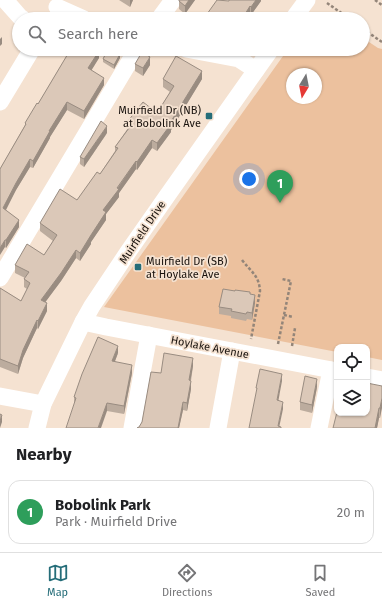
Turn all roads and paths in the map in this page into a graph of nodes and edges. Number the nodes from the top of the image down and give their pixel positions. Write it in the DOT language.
graph roads {
  1 [pos="5,0"];
  2 [pos="173,0"];
  3 [pos="306,0"];
  4 [pos="375,0"];
  5 [pos="327,2"];
  6 [pos="382,5"];
  7 [pos="56,8"];
  8 [pos="16,12"];
  9 [pos="66,12"];
  10 [pos="164,12"];
  11 [pos="298,12"];
  12 [pos="341,12"];
  13 [pos="370,34"];
  14 [pos="382,42"];
  15 [pos="28,56"];
  16 [pos="131,56"];
  17 [pos="223,56"];
  18 [pos="266,56"];
  19 [pos="256,70"];
  20 [pos="0,102"];
  21 [pos="242,260"];
  22 [pos="0,278"];
  23 [pos="282,279"];
  24 [pos="284,315"];
  25 [pos="293,317"];
  26 [pos="83,322"];
  27 [pos="295,328"];
  28 [pos="149,335"];
  29 [pos="251,339"];
  30 [pos="278,344"];
  31 [pos="292,346"];
  32 [pos="232,351"];
  33 [pos="334,370"];
  34 [pos="370,378"];
  35 [pos="382,380"];
  36 [pos="0,396"];
  37 [pos="43,404"];
  38 [pos="37,428"];
  39 [pos="132,428"];
  40 [pos="218,428"];
  41 [pos="320,428"];
  1 -- 8 [label="street"];
  2 -- 10 [label="street"];
  3 -- 11 [label="street"];
  4 -- 6 [label="path"];
  5 -- 12 [label="path"];
  7 -- 9 [label="street"];
  13 -- 14 [label="path"];
  15 -- 20 [label="street"];
  16 -- 22 [label="street"];
  17 -- 19 [label="street"];
  18 -- 19 [label="street, Muirfield Drive"];
  19 -- 26 [label="street, Muirfield Drive"];
  21 -- 29 [label="path"];
  23 -- 24 [label="path"];
  24 -- 25 [label="path"];
  24 -- 30 [label="path"];
  26 -- 28 [label="street, Hoylake Avenue"];
  26 -- 37 [label="street, Muirfield Drive"];
  27 -- 31 [label="path"];
  28 -- 32 [label="street, Hoylake Avenue"];
  28 -- 39 [label="street"];
  32 -- 33 [label="street, Hoylake Avenue"];
  32 -- 40 [label="street"];
  33 -- 41 [label="street"];
  34 -- 35 [label="street"];
  36 -- 37 [label="street"];
  37 -- 38 [label="street, Muirfield Drive"];
}
